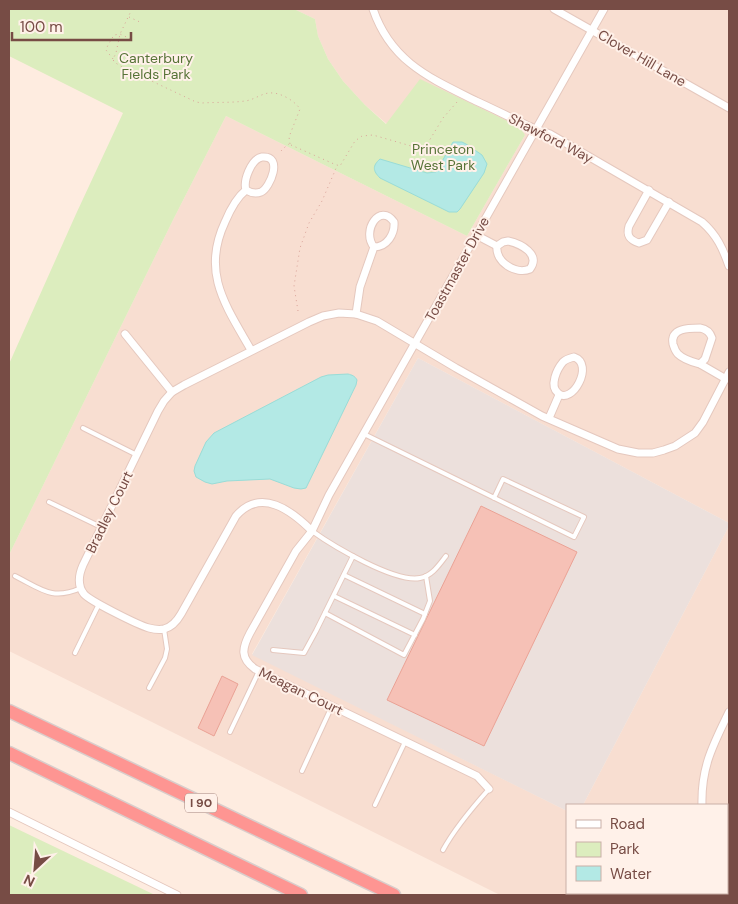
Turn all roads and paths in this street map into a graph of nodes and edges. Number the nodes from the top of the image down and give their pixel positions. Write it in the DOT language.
graph roads {
  1 [pos="132,9"];
  2 [pos="374,9"];
  3 [pos="554,9"];
  4 [pos="604,9"];
  5 [pos="128,17"];
  6 [pos="142,23"];
  7 [pos="592,30"];
  8 [pos="120,34"];
  9 [pos="133,40"];
  10 [pos="113,59"];
  11 [pos="457,102"];
  12 [pos="729,108"];
  13 [pos="536,129"];
  14 [pos="290,144"];
  15 [pos="281,152"];
  16 [pos="337,165"];
  17 [pos="246,190"];
  18 [pos="649,190"];
  19 [pos="669,202"];
  20 [pos="476,235"];
  21 [pos="497,246"];
  22 [pos="374,247"];
  23 [pos="729,266"];
  24 [pos="298,311"];
  25 [pos="356,314"];
  26 [pos="125,334"];
  27 [pos="415,344"];
  28 [pos="251,350"];
  29 [pos="700,364"];
  30 [pos="728,375"];
  31 [pos="172,392"];
  32 [pos="559,395"];
  33 [pos="549,418"];
  34 [pos="83,428"];
  35 [pos="364,434"];
  36 [pos="137,455"];
  37 [pos="494,498"];
  38 [pos="49,502"];
  39 [pos="101,527"];
  40 [pos="312,531"];
  41 [pos="353,556"];
  42 [pos="446,556"];
  43 [pos="344,575"];
  44 [pos="15,576"];
  45 [pos="426,576"];
  46 [pos="81,588"];
  47 [pos="334,596"];
  48 [pos="99,604"];
  49 [pos="325,614"];
  50 [pos="425,614"];
  51 [pos="164,629"];
  52 [pos="414,635"];
  53 [pos="273,650"];
  54 [pos="75,654"];
  55 [pos="259,671"];
  56 [pos="149,688"];
  57 [pos="332,706"];
  58 [pos="9,711"];
  59 [pos="729,712"];
  60 [pos="230,732"];
  61 [pos="405,742"];
  62 [pos="9,753"];
  63 [pos="302,770"];
  64 [pos="489,789"];
  65 [pos="702,804"];
  66 [pos="375,805"];
  67 [pos="9,812"];
  68 [pos="443,850"];
  69 [pos="176,895"];
  70 [pos="301,895"];
  71 [pos="394,895"];
  1 -- 5 [label="path"];
  2 -- 13 [label="street, Shawford Way"];
  3 -- 7 [label="street, Clover Hill Lane"];
  4 -- 7 [label="street, Toastmaster Drive"];
  5 -- 6 [label="path"];
  5 -- 8 [label="path"];
  7 -- 12 [label="street, Clover Hill Lane"];
  7 -- 13 [label="street, Toastmaster Drive"];
  8 -- 9 [label="path"];
  8 -- 10 [label="path"];
  8 -- 10 [label="path"];
  10 -- 14 [label="path"];
  11 -- 16 [label="path"];
  13 -- 18 [label="street, Shawford Way"];
  13 -- 20 [label="street, Toastmaster Drive"];
  14 -- 15 [label="path"];
  14 -- 16 [label="path"];
  16 -- 24 [label="path"];
  17 -- 17 [label="street"];
  17 -- 28 [label="street"];
  18 -- 19 [label="street, Shawford Way"];
  18 -- 19 [label="street"];
  19 -- 23 [label="street, Shawford Way"];
  20 -- 21 [label="street"];
  20 -- 27 [label="street, Toastmaster Drive"];
  21 -- 21 [label="street"];
  22 -- 22 [label="street"];
  22 -- 25 [label="street"];
  25 -- 27 [label="street, Bradley Court"];
  25 -- 28 [label="street, Bradley Court"];
  26 -- 31 [label="street"];
  27 -- 33 [label="street"];
  27 -- 35 [label="street, Toastmaster Drive"];
  28 -- 31 [label="street, Bradley Court"];
  29 -- 29 [label="street"];
  29 -- 30 [label="street"];
  30 -- 33 [label="street"];
  31 -- 36 [label="street, Bradley Court"];
  32 -- 32 [label="street"];
  32 -- 33 [label="street"];
  34 -- 36 [label="lane"];
  35 -- 37 [label="lane"];
  35 -- 40 [label="street, Toastmaster Drive"];
  36 -- 39 [label="street, Bradley Court"];
  37 -- 37 [label="lane"];
  38 -- 39 [label="lane"];
  39 -- 46 [label="street, Bradley Court"];
  40 -- 41 [label="lane"];
  40 -- 51 [label="street"];
  40 -- 55 [label="street, Meagan Court"];
  41 -- 43 [label="lane"];
  41 -- 45 [label="lane"];
  42 -- 45 [label="lane"];
  43 -- 47 [label="lane"];
  43 -- 50 [label="lane"];
  44 -- 46 [label="lane"];
  45 -- 50 [label="lane"];
  46 -- 48 [label="street"];
  47 -- 49 [label="lane"];
  47 -- 52 [label="lane"];
  48 -- 51 [label="street"];
  48 -- 54 [label="lane"];
  49 -- 52 [label="lane"];
  49 -- 53 [label="lane"];
  50 -- 52 [label="lane"];
  51 -- 56 [label="lane"];
  55 -- 57 [label="street, Meagan Court"];
  55 -- 60 [label="lane"];
  57 -- 61 [label="street, Meagan Court"];
  57 -- 63 [label="lane"];
  58 -- 71 [label="highway, I 90"];
  59 -- 65 [label="street"];
  61 -- 64 [label="street, Meagan Court"];
  61 -- 66 [label="lane"];
  62 -- 70 [label="highway"];
  64 -- 68 [label="lane"];
  67 -- 69 [label="street"];
}
